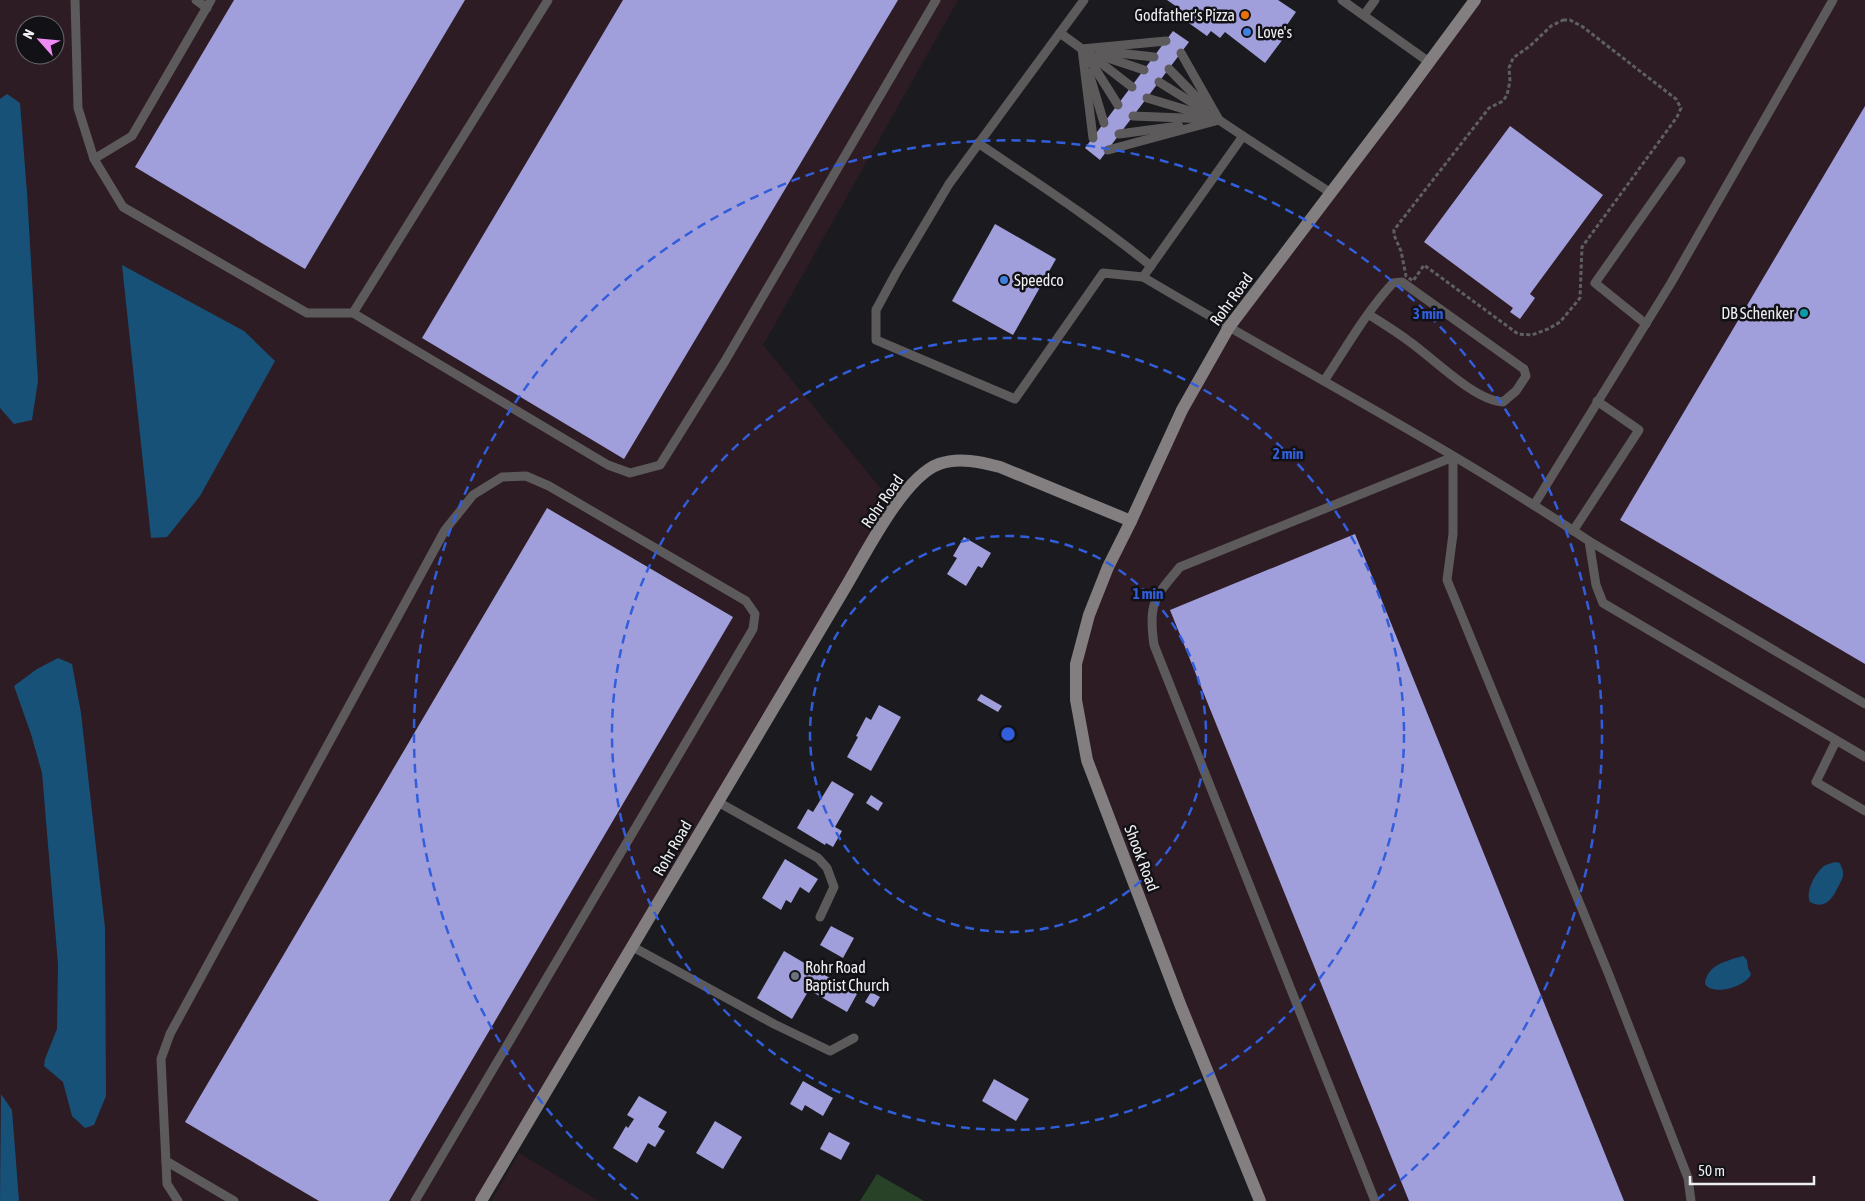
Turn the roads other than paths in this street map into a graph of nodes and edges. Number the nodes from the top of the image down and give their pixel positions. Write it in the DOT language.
graph roads {
  1 [pos="76,0"];
  2 [pos="196,0"];
  3 [pos="548,0"];
  4 [pos="936,0"];
  5 [pos="1084,0"];
  6 [pos="1342,0"];
  7 [pos="1375,0"];
  8 [pos="1475,0"];
  9 [pos="1833,0"];
  10 [pos="209,4"];
  11 [pos="1364,15"];
  12 [pos="1060,33"];
  13 [pos="1166,42"];
  14 [pos="1082,49"];
  15 [pos="1181,53"];
  16 [pos="1154,57"];
  17 [pos="1429,62"];
  18 [pos="1169,69"];
  19 [pos="1144,70"];
  20 [pos="1159,82"];
  21 [pos="1132,87"];
  22 [pos="1146,98"];
  23 [pos="1118,105"];
  24 [pos="1133,116"];
  25 [pos="1219,120"];
  26 [pos="1104,123"];
  27 [pos="1119,134"];
  28 [pos="1243,136"];
  29 [pos="1093,138"];
  30 [pos="978,143"];
  31 [pos="1108,150"];
  32 [pos="94,159"];
  33 [pos="1681,161"];
  34 [pos="1331,193"];
  35 [pos="1151,266"];
  36 [pos="1143,276"];
  37 [pos="353,313"];
  38 [pos="1368,314"];
  39 [pos="1646,324"];
  40 [pos="1229,327"];
  41 [pos="1324,381"];
  42 [pos="1597,402"];
  43 [pos="1454,457"];
  44 [pos="1534,505"];
  45 [pos="1131,521"];
  46 [pos="1573,530"];
  47 [pos="1589,541"];
  48 [pos="1865,704"];
  49 [pos="1836,741"];
  50 [pos="1865,758"];
  51 [pos="718,802"];
  52 [pos="1865,811"];
  53 [pos="820,917"];
  54 [pos="633,947"];
  55 [pos="854,1038"];
  56 [pos="166,1161"];
  57 [pos="178,1201"];
  58 [pos="234,1201"];
  59 [pos="415,1201"];
  60 [pos="482,1201"];
  61 [pos="1260,1201"];
  62 [pos="1375,1201"];
  63 [pos="1691,1201"];
  1 -- 32 [label="lane"];
  2 -- 10 [label="lane"];
  3 -- 37 [label="lane"];
  4 -- 37 [label="lane"];
  5 -- 12 [label="lane"];
  6 -- 11 [label="lane"];
  7 -- 11 [label="lane"];
  8 -- 17 [label="street, Rohr Road"];
  9 -- 39 [label="lane"];
  10 -- 32 [label="lane"];
  11 -- 17 [label="lane"];
  12 -- 14 [label="lane"];
  12 -- 30 [label="lane"];
  13 -- 14 [label="lane"];
  14 -- 16 [label="lane"];
  14 -- 19 [label="lane"];
  14 -- 21 [label="lane"];
  14 -- 23 [label="lane"];
  14 -- 26 [label="lane"];
  14 -- 29 [label="lane"];
  15 -- 25 [label="lane"];
  17 -- 34 [label="street, Rohr Road"];
  18 -- 25 [label="lane"];
  20 -- 25 [label="lane"];
  22 -- 25 [label="lane"];
  24 -- 25 [label="lane"];
  25 -- 27 [label="lane"];
  25 -- 28 [label="lane"];
  25 -- 31 [label="lane"];
  28 -- 34 [label="lane"];
  28 -- 35 [label="lane"];
  30 -- 35 [label="lane"];
  30 -- 36 [label="lane"];
  32 -- 37 [label="lane"];
  33 -- 39 [label="lane"];
  34 -- 40 [label="street, Rohr Road"];
  35 -- 36 [label="lane"];
  36 -- 40 [label="lane"];
  38 -- 38 [label="lane"];
  38 -- 41 [label="lane"];
  39 -- 42 [label="lane"];
  40 -- 41 [label="lane"];
  40 -- 45 [label="street, Rohr Road"];
  41 -- 43 [label="lane"];
  42 -- 44 [label="lane"];
  42 -- 46 [label="lane"];
  43 -- 44 [label="lane"];
  43 -- 62 [label="lane"];
  43 -- 63 [label="lane"];
  44 -- 46 [label="lane"];
  45 -- 51 [label="street, Rohr Road"];
  45 -- 61 [label="street, Shook Road"];
  46 -- 47 [label="lane"];
  47 -- 48 [label="lane"];
  47 -- 49 [label="lane"];
  49 -- 50 [label="lane"];
  49 -- 52 [label="lane"];
  51 -- 53 [label="lane"];
  51 -- 54 [label="street, Rohr Road"];
  54 -- 55 [label="lane"];
  54 -- 60 [label="street, Rohr Road"];
  56 -- 57 [label="lane"];
  56 -- 58 [label="lane"];
  56 -- 59 [label="lane"];
}
